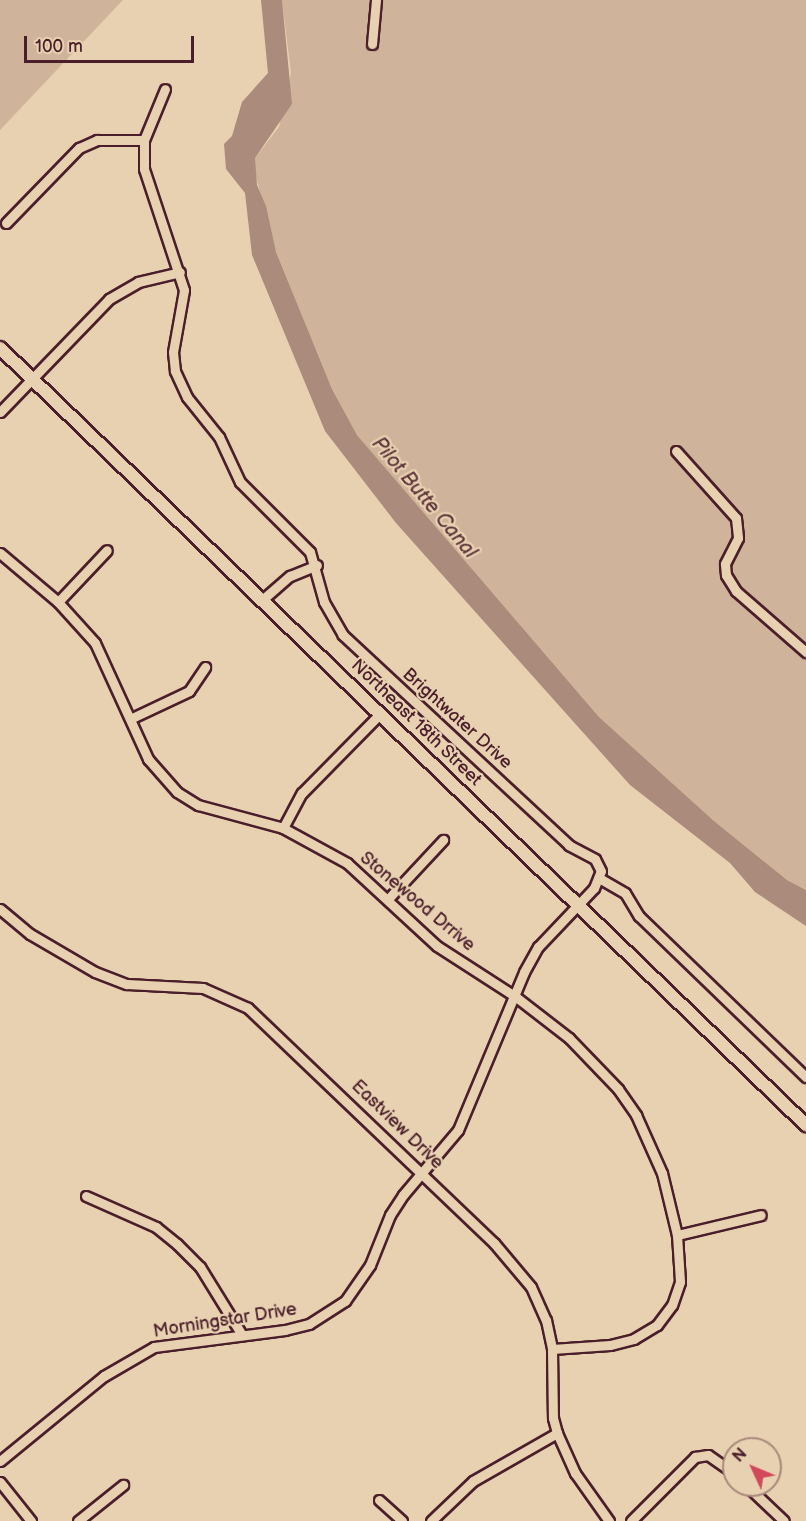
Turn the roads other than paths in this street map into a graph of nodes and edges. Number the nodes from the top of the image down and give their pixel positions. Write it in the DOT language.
graph roads {
  1 [pos="376,0"];
  2 [pos="372,44"];
  3 [pos="165,89"];
  4 [pos="144,140"];
  5 [pos="6,223"];
  6 [pos="180,272"];
  7 [pos="0,348"];
  8 [pos="32,379"];
  9 [pos="0,412"];
  10 [pos="676,452"];
  11 [pos="108,550"];
  12 [pos="0,552"];
  13 [pos="317,565"];
  14 [pos="262,600"];
  15 [pos="58,602"];
  16 [pos="806,652"];
  17 [pos="205,667"];
  18 [pos="380,714"];
  19 [pos="132,718"];
  20 [pos="283,828"];
  21 [pos="443,840"];
  22 [pos="599,878"];
  23 [pos="388,899"];
  24 [pos="578,904"];
  25 [pos="0,909"];
  26 [pos="516,997"];
  27 [pos="806,1077"];
  28 [pos="806,1125"];
  29 [pos="423,1174"];
  30 [pos="86,1196"];
  31 [pos="761,1215"];
  32 [pos="677,1235"];
  33 [pos="242,1335"];
  34 [pos="552,1348"];
  35 [pos="557,1433"];
  36 [pos="0,1461"];
  37 [pos="722,1465"];
  38 [pos="0,1482"];
  39 [pos="123,1485"];
  40 [pos="759,1497"];
  41 [pos="379,1500"];
  42 [pos="31,1521"];
  43 [pos="78,1521"];
  44 [pos="402,1521"];
  45 [pos="431,1521"];
  46 [pos="609,1521"];
  47 [pos="631,1521"];
  48 [pos="784,1521"];
  1 -- 2 [label="street"];
  3 -- 4 [label="street, Brightwater Drive"];
  4 -- 5 [label="street"];
  4 -- 6 [label="street, Brightwater Drive"];
  6 -- 8 [label="street"];
  6 -- 13 [label="street, Brightwater Drive"];
  7 -- 8 [label="main road, Northeast 18th Street"];
  8 -- 9 [label="street"];
  8 -- 14 [label="main road, Northeast 18th Street"];
  10 -- 16 [label="street"];
  11 -- 15 [label="street"];
  12 -- 15 [label="street, Stonewood Drrive"];
  13 -- 14 [label="street"];
  13 -- 22 [label="street, Brightwater Drive"];
  14 -- 18 [label="main road, Northeast 18th Street"];
  15 -- 19 [label="street, Stonewood Drrive"];
  17 -- 19 [label="street"];
  18 -- 20 [label="street"];
  18 -- 24 [label="main road, Northeast 18th Street"];
  19 -- 20 [label="street, Stonewood Drrive"];
  20 -- 23 [label="street, Stonewood Drrive"];
  21 -- 23 [label="street"];
  22 -- 24 [label="street"];
  22 -- 27 [label="street"];
  23 -- 26 [label="street, Stonewood Drrive"];
  24 -- 26 [label="street, Morningstar Drive"];
  24 -- 28 [label="main road, Northeast 18th Street"];
  25 -- 29 [label="street, Eastview Drive"];
  26 -- 29 [label="street, Morningstar Drive"];
  26 -- 32 [label="street, Stonewood Drrive"];
  29 -- 33 [label="street, Morningstar Drive"];
  29 -- 34 [label="street, Eastview Drive"];
  30 -- 33 [label="street"];
  31 -- 32 [label="street"];
  32 -- 34 [label="street, Stonewood Drrive"];
  33 -- 36 [label="street, Morningstar Drive"];
  34 -- 35 [label="street, Eastview Drive"];
  35 -- 45 [label="street"];
  35 -- 46 [label="street, Eastview Drive"];
  37 -- 47 [label="street"];
  38 -- 42 [label="street"];
  39 -- 43 [label="street"];
  40 -- 48 [label="street"];
  41 -- 44 [label="street"];
}
